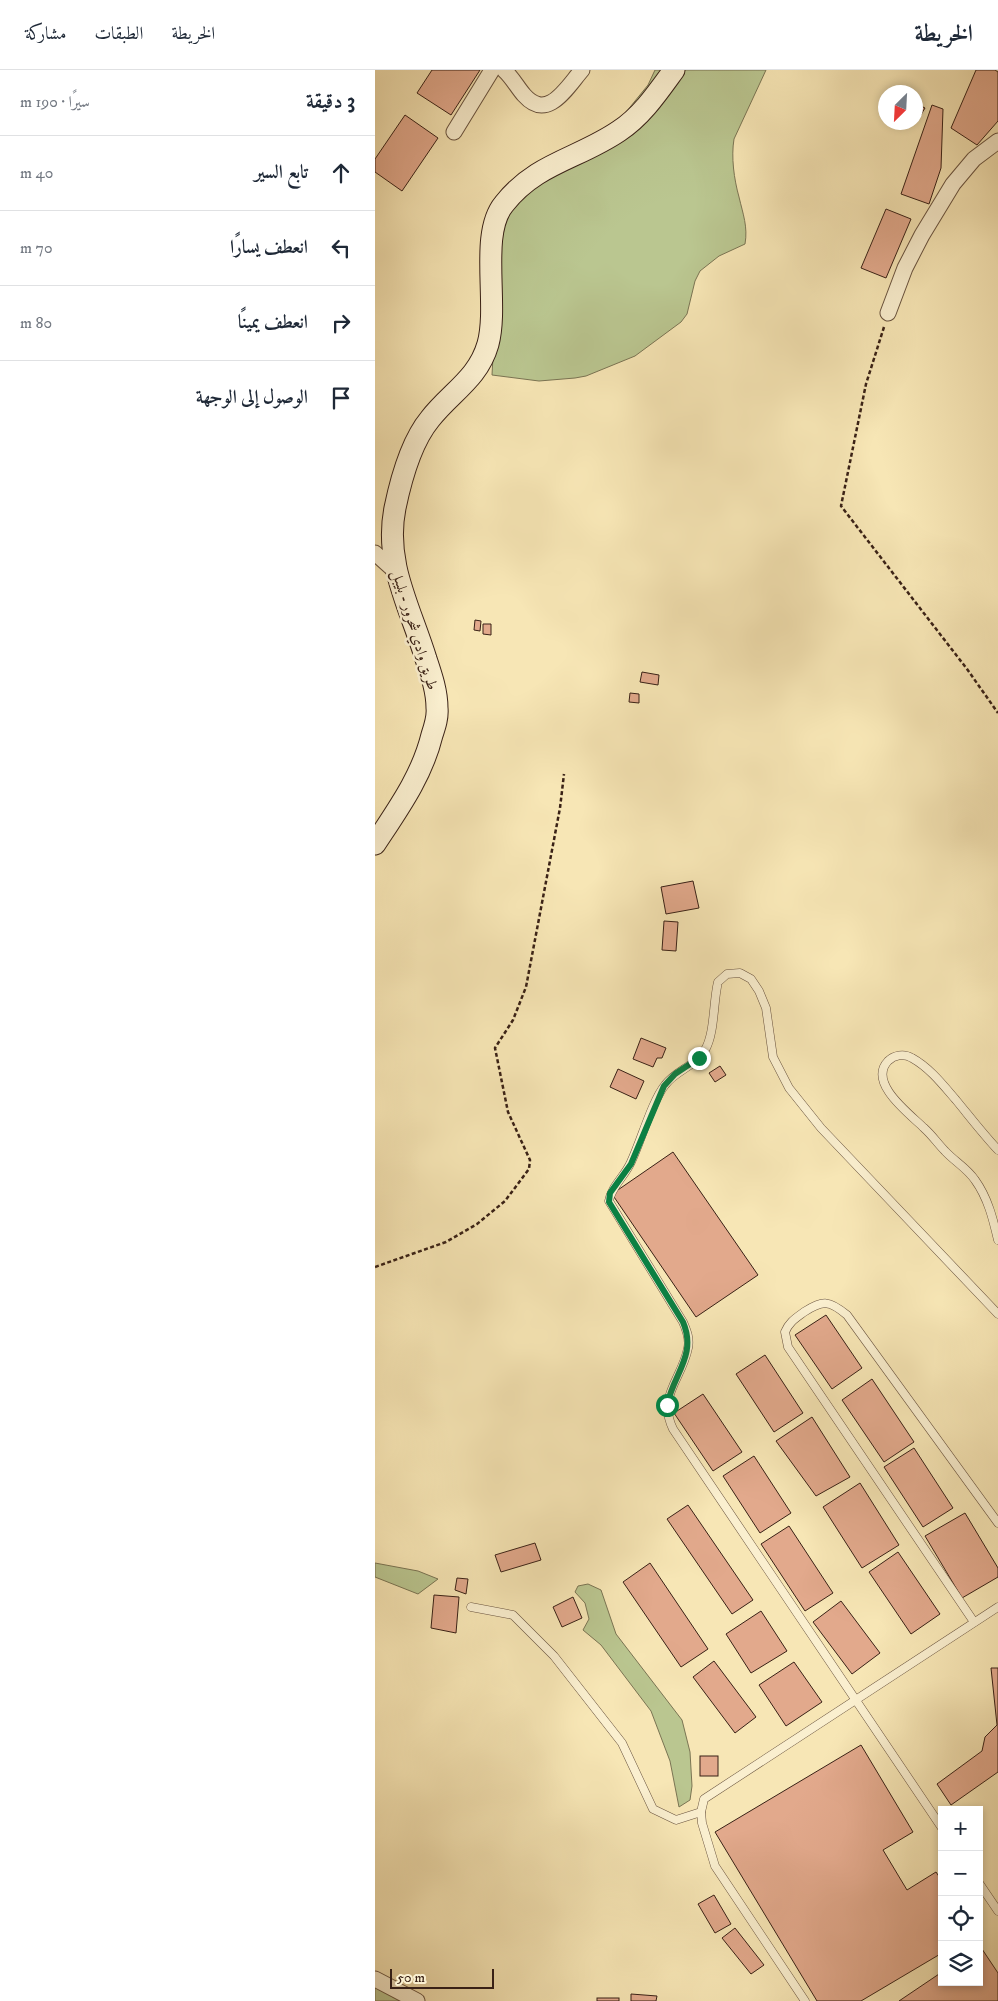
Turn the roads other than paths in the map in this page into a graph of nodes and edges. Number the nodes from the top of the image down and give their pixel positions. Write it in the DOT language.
graph roads {
  1 [pos="492,70"];
  2 [pos="504,70"];
  3 [pos="582,70"];
  4 [pos="674,70"];
  5 [pos="454,132"];
  6 [pos="998,141"];
  7 [pos="888,314"];
  8 [pos="375,553"];
  9 [pos="395,571"];
  10 [pos="375,844"];
  11 [pos="998,1150"];
  12 [pos="998,1240"];
  13 [pos="998,1314"];
  14 [pos="998,1524"];
  15 [pos="471,1607"];
  16 [pos="998,1607"];
  17 [pos="975,1622"];
  18 [pos="855,1699"];
  19 [pos="701,1812"];
  20 [pos="938,1822"];
  21 [pos="983,1890"];
  22 [pos="998,1911"];
  23 [pos="375,1978"];
  24 [pos="417,2001"];
  25 [pos="805,2001"];
  1 -- 5 [label="street"];
  2 -- 3 [label="street"];
  4 -- 9 [label="street, طريق وادي شحرور - بليبل"];
  6 -- 7 [label="street"];
  8 -- 9 [label="street"];
  9 -- 10 [label="street, طريق وادي شحرور - بليبل"];
  11 -- 12 [label="lane"];
  13 -- 18 [label="lane"];
  14 -- 17 [label="lane"];
  15 -- 19 [label="lane"];
  16 -- 17 [label="lane"];
  17 -- 18 [label="lane"];
  18 -- 19 [label="lane"];
  18 -- 20 [label="lane"];
  19 -- 25 [label="lane"];
  21 -- 22 [label="lane"];
  23 -- 24 [label="street"];
}
